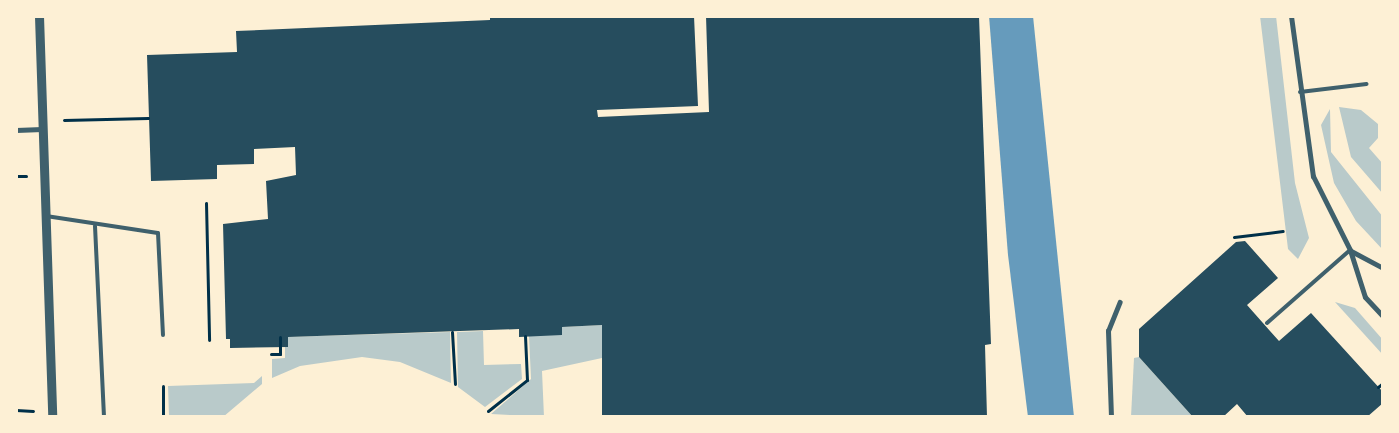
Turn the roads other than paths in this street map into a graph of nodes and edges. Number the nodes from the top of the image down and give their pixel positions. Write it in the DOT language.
graph roads {
  1 [pos="40,16"];
  2 [pos="1291,16"];
  3 [pos="1367,84"];
  4 [pos="1300,92"];
  5 [pos="42,129"];
  6 [pos="16,130"];
  7 [pos="46,216"];
  8 [pos="95,226"];
  9 [pos="1350,250"];
  10 [pos="1383,268"];
  11 [pos="1120,302"];
  12 [pos="1383,316"];
  13 [pos="1267,322"];
  14 [pos="163,336"];
  15 [pos="52,417"];
  16 [pos="104,417"];
  17 [pos="1111,417"];
  1 -- 5 [label="street"];
  2 -- 4 [label="street"];
  3 -- 4 [label="lane"];
  4 -- 9 [label="street"];
  5 -- 6 [label="street"];
  5 -- 7 [label="street"];
  7 -- 8 [label="lane"];
  7 -- 15 [label="street"];
  8 -- 14 [label="lane"];
  8 -- 16 [label="lane"];
  9 -- 10 [label="street"];
  9 -- 12 [label="street"];
  9 -- 13 [label="lane"];
  11 -- 17 [label="street"];
}
